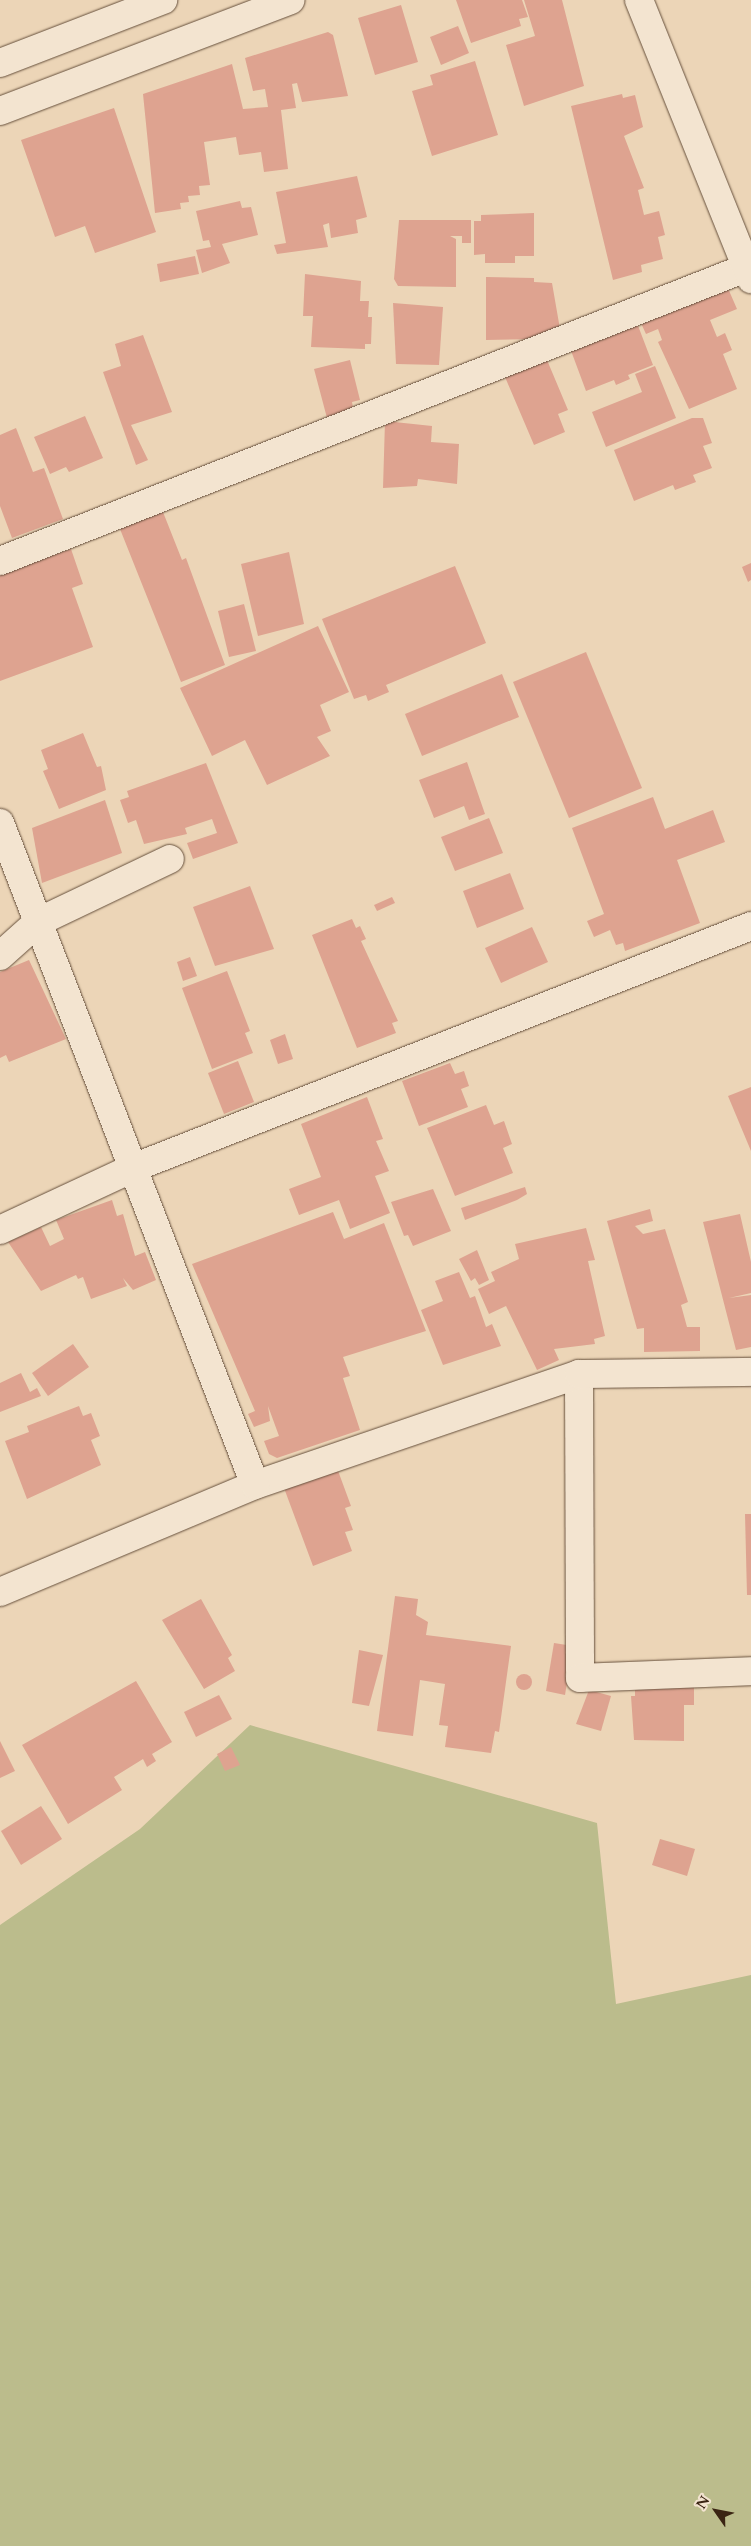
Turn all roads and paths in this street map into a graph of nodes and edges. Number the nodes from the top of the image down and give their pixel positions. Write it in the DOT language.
graph roads {
  1 [pos="163,0"];
  2 [pos="291,0"];
  3 [pos="639,0"];
  4 [pos="0,63"];
  5 [pos="0,110"];
  6 [pos="749,271"];
  7 [pos="0,561"];
  8 [pos="0,823"];
  9 [pos="170,859"];
  10 [pos="38,922"];
  11 [pos="751,926"];
  12 [pos="0,956"];
  13 [pos="133,1168"];
  14 [pos="0,1230"];
  15 [pos="751,1372"];
  16 [pos="579,1374"];
  17 [pos="255,1485"];
  18 [pos="0,1592"];
  19 [pos="751,1670"];
  1 -- 4 [label="street"];
  2 -- 5 [label="street"];
  3 -- 6 [label="street"];
  6 -- 7 [label="street"];
  8 -- 10 [label="street"];
  9 -- 10 [label="street"];
  10 -- 12 [label="street"];
  10 -- 13 [label="street"];
  11 -- 13 [label="street"];
  13 -- 14 [label="street"];
  13 -- 17 [label="street"];
  15 -- 16 [label="street"];
  16 -- 17 [label="street"];
  16 -- 19 [label="street"];
  17 -- 18 [label="street"];
}
